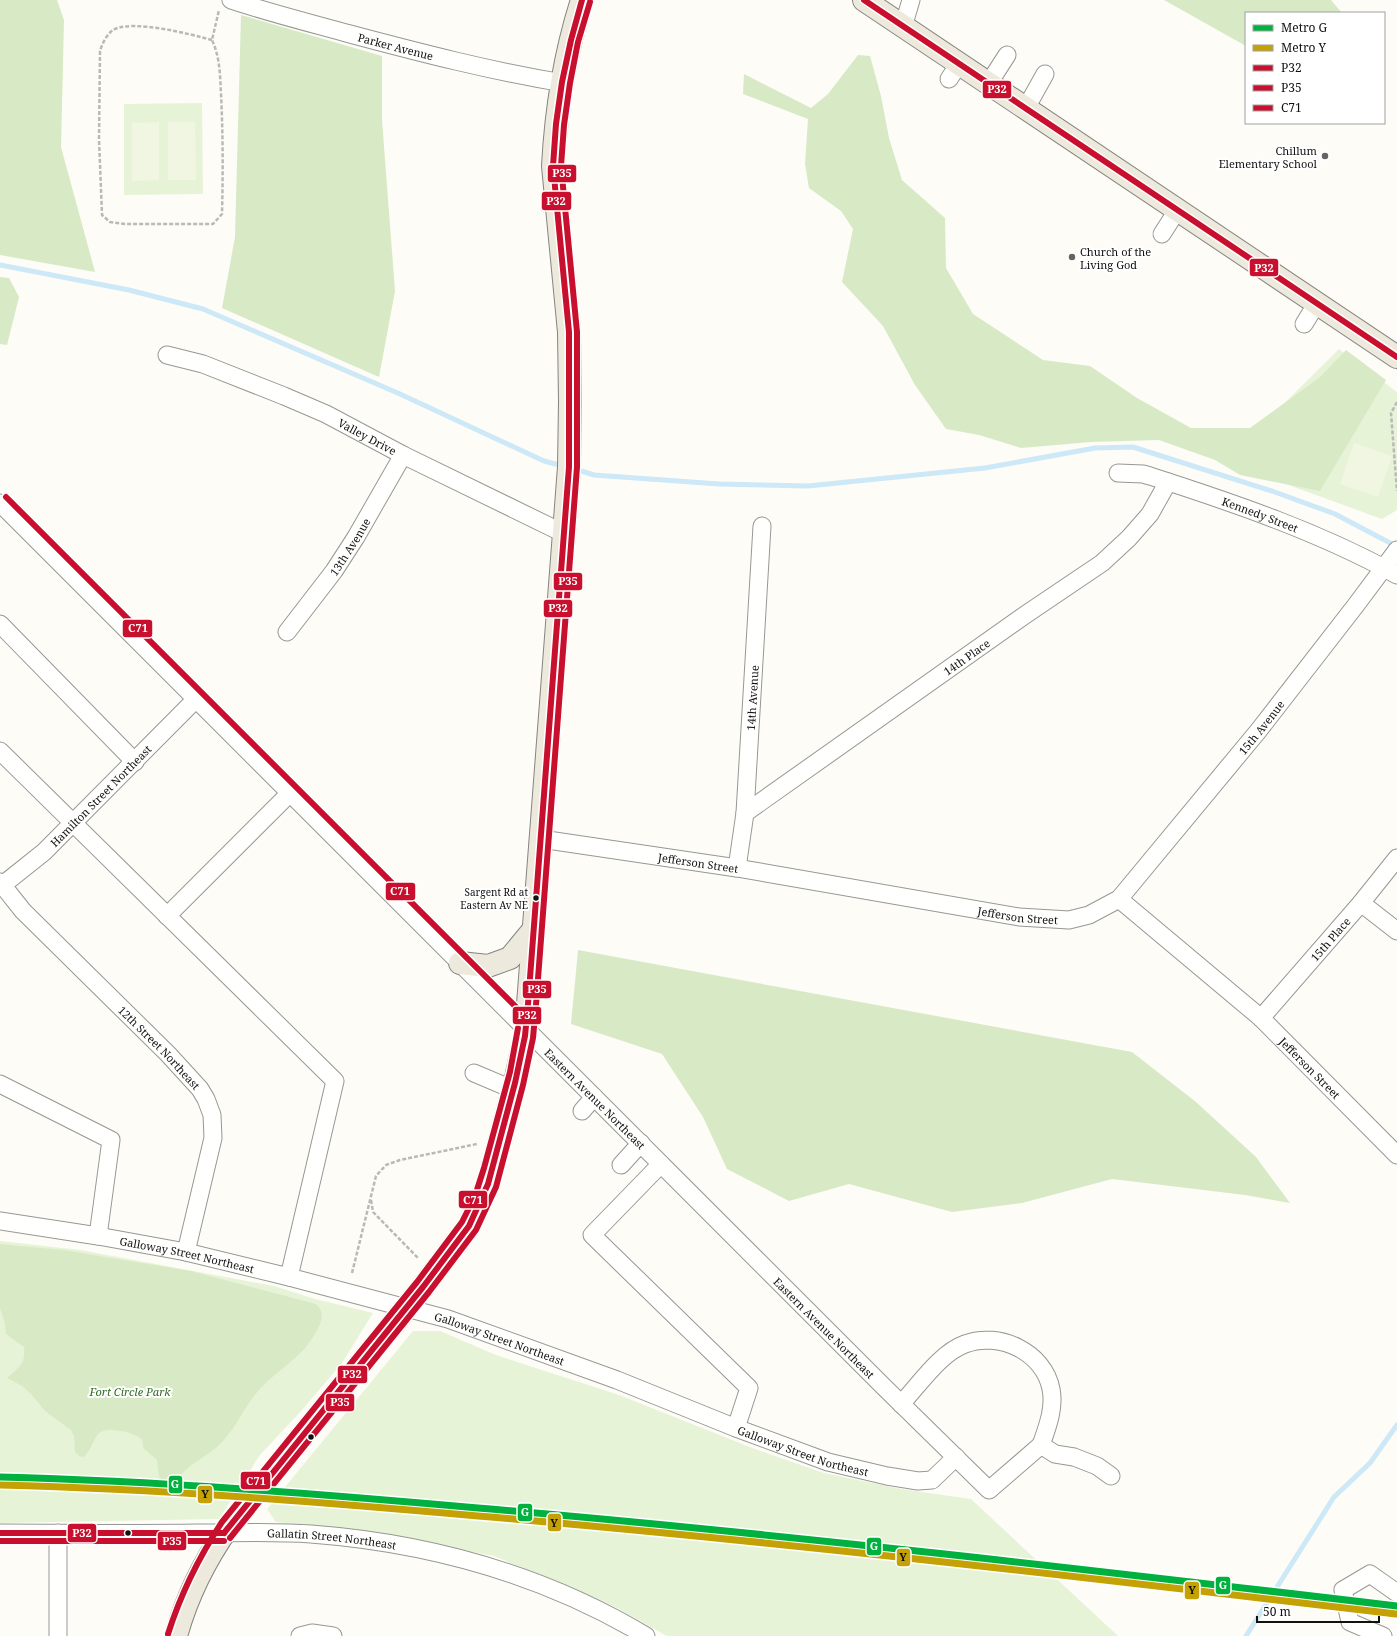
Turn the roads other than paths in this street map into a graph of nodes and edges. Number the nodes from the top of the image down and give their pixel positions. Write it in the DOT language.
graph roads {
  1 [pos="582,0"];
  2 [pos="864,0"];
  3 [pos="911,0"];
  4 [pos="225,3"];
  5 [pos="903,27"];
  6 [pos="1007,55"];
  7 [pos="1045,74"];
  8 [pos="563,83"];
  9 [pos="990,83"];
  10 [pos="1026,108"];
  11 [pos="1178,209"];
  12 [pos="1162,234"];
  13 [pos="1317,303"];
  14 [pos="1304,324"];
  15 [pos="167,355"];
  16 [pos="1397,357"];
  17 [pos="403,455"];
  18 [pos="1118,473"];
  19 [pos="1168,482"];
  20 [pos="0,503"];
  21 [pos="762,526"];
  22 [pos="563,533"];
  23 [pos="1396,552"];
  24 [pos="1390,571"];
  25 [pos="0,624"];
  26 [pos="287,632"];
  27 [pos="196,698"];
  28 [pos="0,751"];
  29 [pos="135,762"];
  30 [pos="290,793"];
  31 [pos="745,813"];
  32 [pos="73,824"];
  33 [pos="541,839"];
  34 [pos="1397,858"];
  35 [pos="737,868"];
  36 [pos="1,884"];
  37 [pos="1119,899"];
  38 [pos="1362,903"];
  39 [pos="167,916"];
  40 [pos="534,929"];
  41 [pos="1397,931"];
  42 [pos="460,963"];
  43 [pos="1261,1018"];
  44 [pos="526,1029"];
  45 [pos="474,1073"];
  46 [pos="0,1084"];
  47 [pos="514,1090"];
  48 [pos="594,1097"];
  49 [pos="582,1111"];
  50 [pos="641,1143"];
  51 [pos="1397,1155"];
  52 [pos="661,1164"];
  53 [pos="621,1165"];
  54 [pos="0,1221"];
  55 [pos="98,1236"];
  56 [pos="186,1252"];
  57 [pos="289,1277"];
  58 [pos="406,1308"];
  59 [pos="901,1404"];
  60 [pos="736,1428"];
  61 [pos="1041,1445"];
  62 [pos="956,1457"];
  63 [pos="1111,1476"];
  64 [pos="58,1533"];
  65 [pos="224,1533"];
  66 [pos="0,1534"];
  67 [pos="1397,1593"];
  68 [pos="58,1636"];
  69 [pos="176,1636"];
  70 [pos="300,1636"];
  71 [pos="333,1636"];
  72 [pos="646,1636"];
  73 [pos="1383,1636"];
  1 -- 8 [label="main road"];
  2 -- 5 [label="main road"];
  3 -- 5 [label="street"];
  4 -- 8 [label="street, Parker Avenue"];
  5 -- 9 [label="main road"];
  6 -- 9 [label="street"];
  7 -- 10 [label="street"];
  8 -- 22 [label="main road"];
  9 -- 10 [label="main road"];
  10 -- 11 [label="main road"];
  11 -- 12 [label="street"];
  11 -- 13 [label="main road"];
  13 -- 14 [label="street"];
  13 -- 16 [label="main road"];
  15 -- 17 [label="street, Valley Drive"];
  17 -- 22 [label="street, Valley Drive"];
  17 -- 26 [label="street, 13th Avenue"];
  18 -- 19 [label="street, Kennedy Street"];
  19 -- 24 [label="street, Kennedy Street"];
  19 -- 31 [label="street, 14th Place"];
  20 -- 27 [label="street, Eastern Avenue Northeast"];
  21 -- 31 [label="street, 14th Avenue"];
  22 -- 33 [label="main road"];
  23 -- 24 [label="street, 15th Avenue"];
  24 -- 37 [label="street, 15th Avenue"];
  25 -- 29 [label="street"];
  27 -- 29 [label="street, Hamilton Street Northeast"];
  27 -- 30 [label="street, Eastern Avenue Northeast"];
  28 -- 32 [label="street"];
  29 -- 32 [label="street, Hamilton Street Northeast"];
  30 -- 39 [label="street"];
  30 -- 42 [label="street, Eastern Avenue Northeast"];
  31 -- 35 [label="street, 14th Avenue"];
  32 -- 36 [label="street, Hamilton Street Northeast"];
  32 -- 39 [label="street"];
  33 -- 35 [label="street, Jefferson Street"];
  33 -- 40 [label="main road"];
  34 -- 38 [label="street, 15th Place"];
  35 -- 37 [label="street, Jefferson Street"];
  36 -- 56 [label="street, 12th Street Northeast"];
  37 -- 43 [label="street, Jefferson Street"];
  38 -- 41 [label="street"];
  38 -- 43 [label="street, 15th Place"];
  39 -- 57 [label="street"];
  40 -- 42 [label="main road"];
  40 -- 44 [label="main road"];
  42 -- 44 [label="street, Eastern Avenue Northeast"];
  43 -- 51 [label="street, Jefferson Street"];
  44 -- 47 [label="main road"];
  44 -- 48 [label="street, Eastern Avenue Northeast"];
  45 -- 47 [label="street"];
  46 -- 55 [label="street"];
  47 -- 58 [label="main road"];
  48 -- 49 [label="street"];
  48 -- 50 [label="street, Eastern Avenue Northeast"];
  50 -- 52 [label="street, Eastern Avenue Northeast"];
  50 -- 53 [label="street"];
  52 -- 59 [label="street, Eastern Avenue Northeast"];
  52 -- 60 [label="street"];
  54 -- 55 [label="street, Galloway Street Northeast"];
  55 -- 56 [label="street, Galloway Street Northeast"];
  56 -- 57 [label="street, Galloway Street Northeast"];
  57 -- 58 [label="street, Galloway Street Northeast"];
  58 -- 60 [label="street, Galloway Street Northeast"];
  58 -- 65 [label="main road"];
  59 -- 61 [label="street"];
  59 -- 62 [label="street, Eastern Avenue Northeast"];
  60 -- 62 [label="street, Galloway Street Northeast"];
  61 -- 62 [label="street, Eastern Avenue Northeast"];
  61 -- 63 [label="street"];
  64 -- 65 [label="street, Gallatin Street Northeast"];
  64 -- 66 [label="street, Gallatin Street Northeast"];
  64 -- 68 [label="street"];
  65 -- 69 [label="main road"];
  65 -- 72 [label="street, Gallatin Street Northeast"];
  67 -- 73 [label="street"];
  70 -- 71 [label="street"];
}
